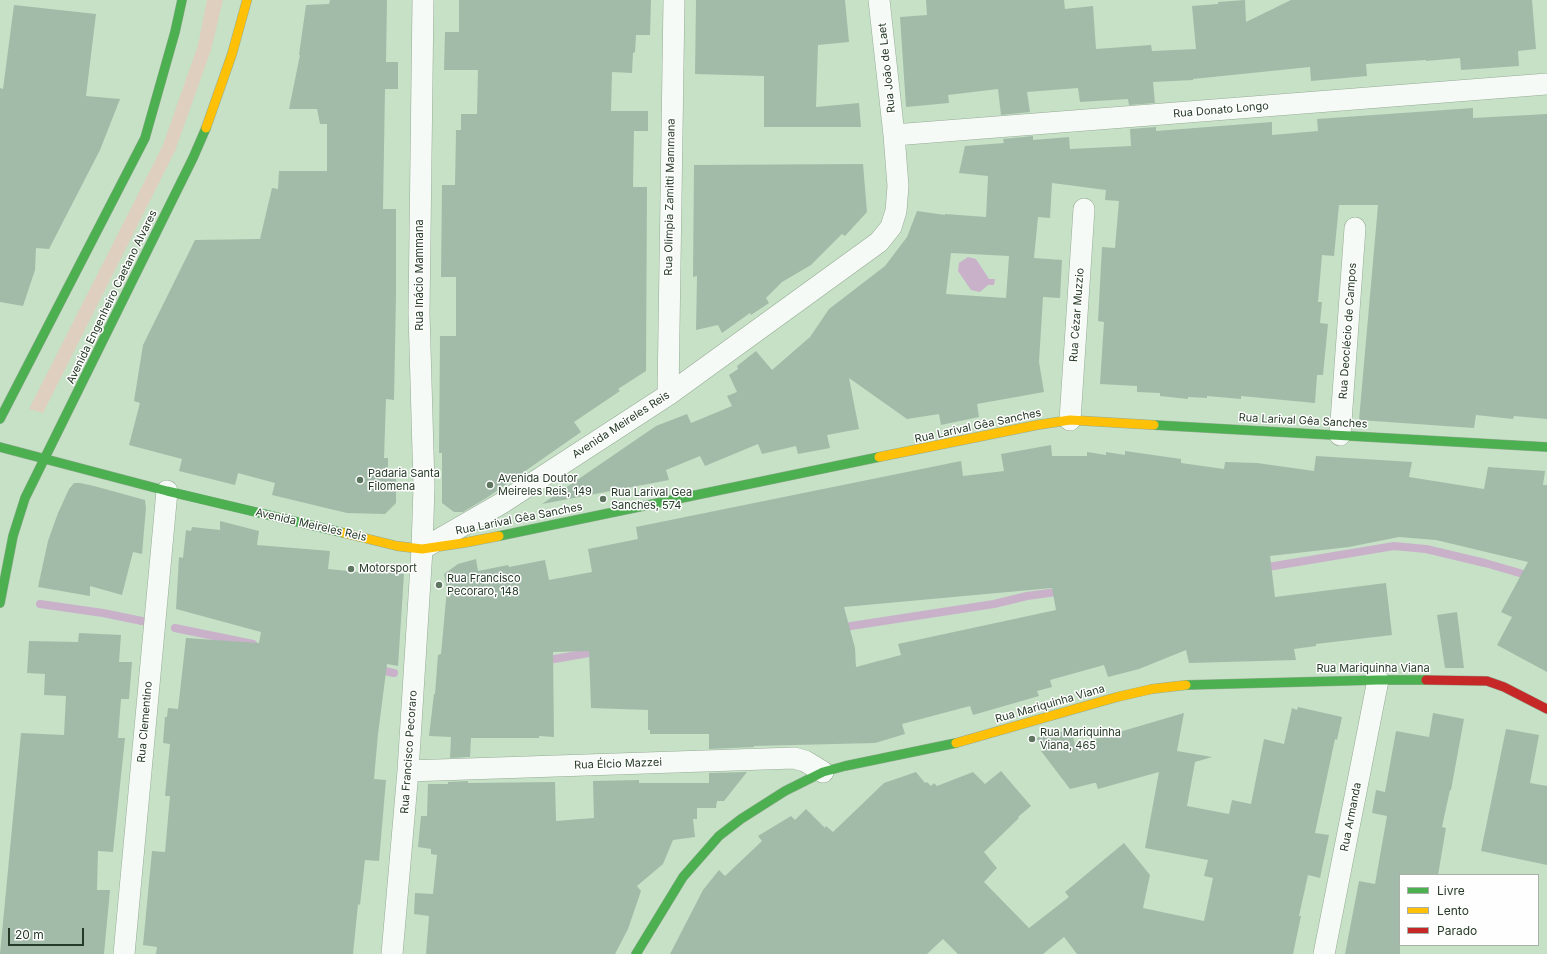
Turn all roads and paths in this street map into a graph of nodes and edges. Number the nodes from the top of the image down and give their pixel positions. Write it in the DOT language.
graph roads {
  1 [pos="182,0"];
  2 [pos="247,0"];
  3 [pos="423,0"];
  4 [pos="674,0"];
  5 [pos="879,0"];
  6 [pos="1547,84"];
  7 [pos="894,135"];
  8 [pos="1084,209"];
  9 [pos="1355,228"];
  10 [pos="668,395"];
  11 [pos="0,419"];
  12 [pos="1070,420"];
  13 [pos="1340,435"];
  14 [pos="0,447"];
  15 [pos="1547,447"];
  16 [pos="43,460"];
  17 [pos="167,490"];
  18 [pos="422,549"];
  19 [pos="0,603"];
  20 [pos="1378,680"];
  21 [pos="1547,709"];
  22 [pos="408,771"];
  23 [pos="823,772"];
  24 [pos="124,954"];
  25 [pos="392,954"];
  26 [pos="636,954"];
  27 [pos="1324,954"];
  1 -- 11 [label="street"];
  2 -- 16 [label="street, Avenida Engenheiro Caetano Alvares"];
  3 -- 18 [label="street, Rua Inácio Mammana"];
  4 -- 10 [label="street, Rua Olimpia Zamitti Mammana"];
  5 -- 7 [label="street, Rua João de Laet"];
  6 -- 7 [label="street, Rua Donato Longo"];
  7 -- 10 [label="street, Avenida Meireles Reis"];
  8 -- 12 [label="street, Rua Cézar Muzzio"];
  9 -- 13 [label="street, Rua Deoclécio de Campos"];
  10 -- 18 [label="street, Avenida Meireles Reis"];
  12 -- 13 [label="street, Rua Larival Gêa Sanches"];
  12 -- 18 [label="street, Rua Larival Gêa Sanches"];
  13 -- 15 [label="street, Rua Larival Gêa Sanches"];
  14 -- 16 [label="street, Avenida Meireles Reis"];
  16 -- 17 [label="street, Avenida Meireles Reis"];
  16 -- 19 [label="street, Avenida Engenheiro Caetano Alvares"];
  17 -- 18 [label="street, Avenida Meireles Reis"];
  17 -- 24 [label="street, Rua Clementino"];
  18 -- 22 [label="street, Rua Francisco Pecoraro"];
  20 -- 21 [label="street, Rua Mariquinha Viana"];
  20 -- 23 [label="street, Rua Mariquinha Viana"];
  20 -- 27 [label="street, Rua Armanda"];
  22 -- 23 [label="street, Rua Élcio Mazzei"];
  22 -- 25 [label="street, Rua Francisco Pecoraro"];
  23 -- 26 [label="street, Rua Mariquinha Viana"];
}
